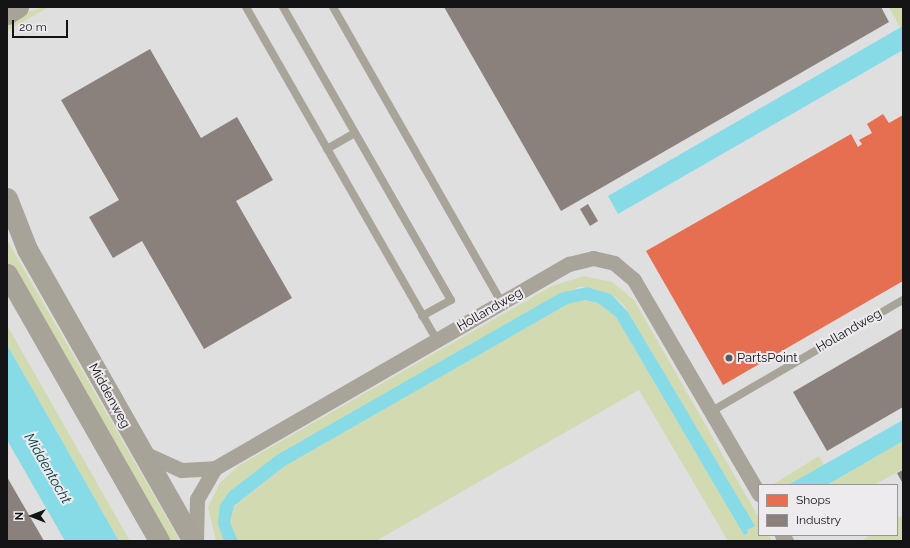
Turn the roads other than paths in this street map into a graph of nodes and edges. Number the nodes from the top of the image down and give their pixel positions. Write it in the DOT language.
graph roads {
  1 [pos="18,7"];
  2 [pos="246,7"];
  3 [pos="283,7"];
  4 [pos="333,7"];
  5 [pos="7,14"];
  6 [pos="355,133"];
  7 [pos="327,149"];
  8 [pos="7,198"];
  9 [pos="7,225"];
  10 [pos="28,249"];
  11 [pos="7,274"];
  12 [pos="903,300"];
  13 [pos="502,303"];
  14 [pos="422,316"];
  15 [pos="437,341"];
  16 [pos="712,411"];
  17 [pos="139,449"];
  18 [pos="215,468"];
  19 [pos="758,492"];
  20 [pos="159,541"];
  21 [pos="195,541"];
  1 -- 5 [label="street"];
  2 -- 7 [label="lane"];
  3 -- 6 [label="lane"];
  4 -- 13 [label="lane"];
  6 -- 7 [label="lane"];
  6 -- 14 [label="lane"];
  7 -- 14 [label="lane"];
  8 -- 10 [label="street, Middenweg"];
  9 -- 10 [label="street, Middenweg"];
  10 -- 17 [label="street, Middenweg"];
  11 -- 20 [label="street, Middenweg"];
  12 -- 16 [label="lane, Hollandweg"];
  13 -- 15 [label="street, Hollandweg"];
  13 -- 16 [label="street, Hollandweg"];
  14 -- 15 [label="lane"];
  15 -- 18 [label="street, Hollandweg"];
  16 -- 19 [label="street, Hollandweg"];
  17 -- 18 [label="street, Hollandweg"];
  17 -- 21 [label="street, Middenweg"];
  18 -- 21 [label="street"];
}
